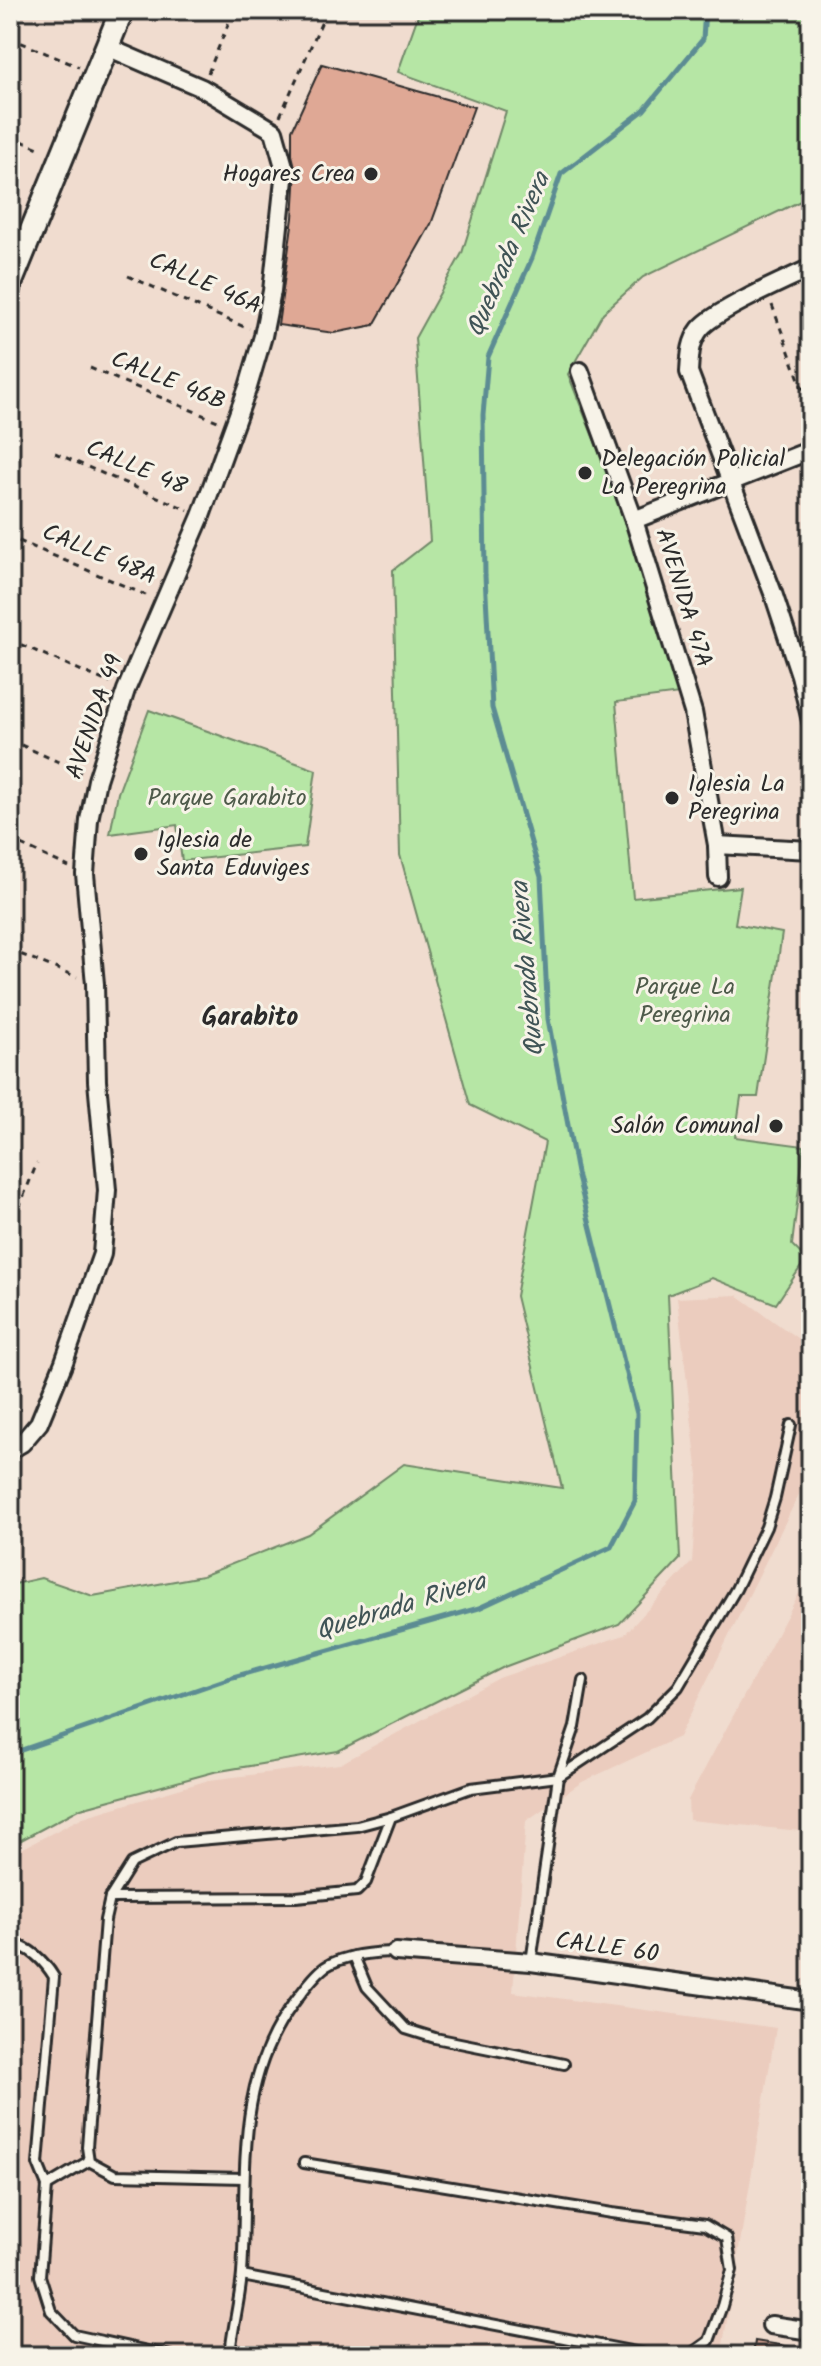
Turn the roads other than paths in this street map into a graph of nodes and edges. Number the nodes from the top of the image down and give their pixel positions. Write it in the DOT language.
graph roads {
  1 [pos="122,10"];
  2 [pos="107,47"];
  3 [pos="811,268"];
  4 [pos="10,284"];
  5 [pos="580,371"];
  6 [pos="811,450"];
  7 [pos="731,483"];
  8 [pos="634,520"];
  9 [pos="811,721"];
  10 [pos="717,845"];
  11 [pos="811,850"];
  12 [pos="718,877"];
  13 [pos="791,1425"];
  14 [pos="10,1450"];
  15 [pos="583,1680"];
  16 [pos="558,1777"];
  17 [pos="391,1817"];
  18 [pos="110,1898"];
  19 [pos="10,1944"];
  20 [pos="396,1952"];
  21 [pos="354,1956"];
  22 [pos="531,1962"];
  23 [pos="811,2001"];
  24 [pos="564,2064"];
  25 [pos="89,2161"];
  26 [pos="304,2163"];
  27 [pos="244,2178"];
  28 [pos="47,2186"];
  29 [pos="242,2276"];
  30 [pos="771,2325"];
  31 [pos="811,2331"];
  32 [pos="171,2356"];
  33 [pos="233,2356"];
  34 [pos="657,2356"];
  35 [pos="688,2356"];
  1 -- 2 [label="street"];
  2 -- 4 [label="street"];
  2 -- 14 [label="street, AVENIDA 49"];
  3 -- 7 [label="street"];
  5 -- 8 [label="street, AVENIDA 47A"];
  6 -- 7 [label="street"];
  7 -- 8 [label="street"];
  7 -- 9 [label="street"];
  8 -- 10 [label="street, AVENIDA 47A"];
  10 -- 11 [label="street"];
  10 -- 12 [label="street, AVENIDA 47A"];
  13 -- 16 [label="lane"];
  15 -- 16 [label="lane"];
  16 -- 17 [label="lane"];
  16 -- 22 [label="lane"];
  17 -- 18 [label="lane"];
  17 -- 18 [label="lane"];
  18 -- 25 [label="lane"];
  19 -- 28 [label="lane"];
  20 -- 21 [label="lane"];
  20 -- 22 [label="street, CALLE 60"];
  21 -- 24 [label="lane"];
  21 -- 27 [label="lane"];
  22 -- 23 [label="street, CALLE 60"];
  25 -- 27 [label="lane"];
  25 -- 28 [label="lane"];
  26 -- 35 [label="lane"];
  27 -- 29 [label="lane"];
  28 -- 32 [label="lane"];
  29 -- 33 [label="lane"];
  29 -- 34 [label="lane"];
  30 -- 31 [label="street"];
}
